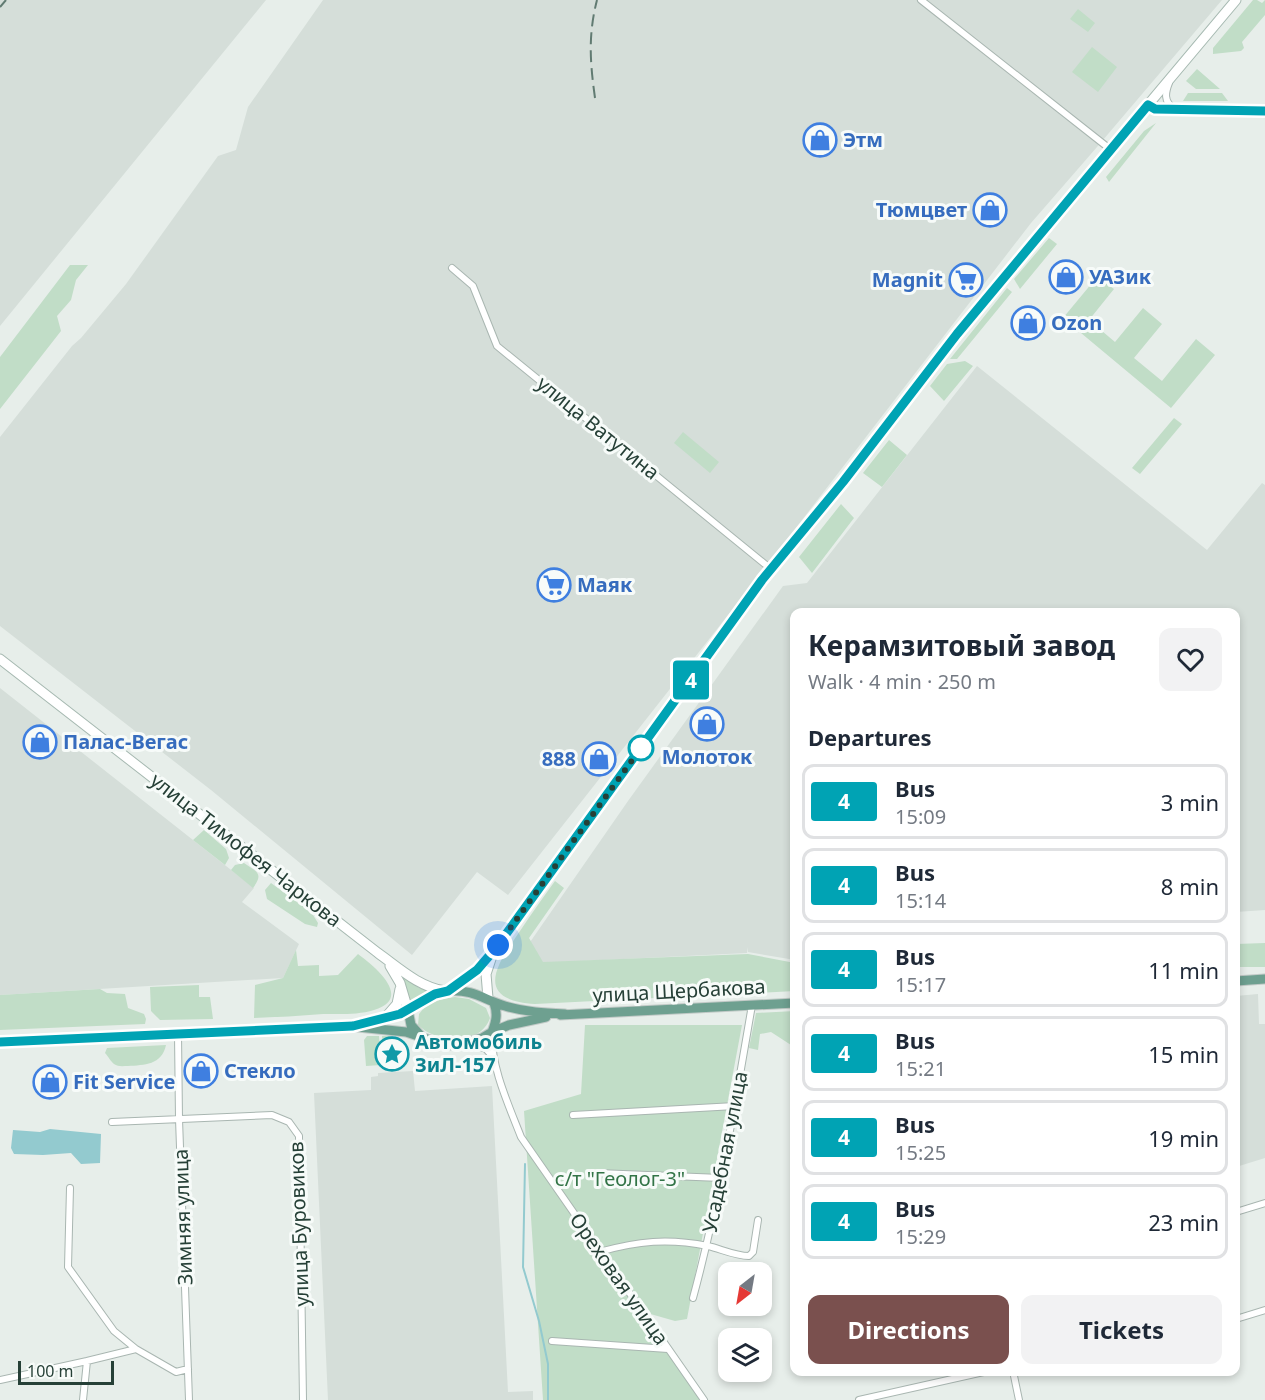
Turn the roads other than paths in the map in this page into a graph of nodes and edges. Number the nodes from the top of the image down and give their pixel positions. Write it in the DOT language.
graph roads {
  1 [pos="921,0"];
  2 [pos="1236,0"];
  3 [pos="1173,75"];
  4 [pos="1148,105"];
  5 [pos="1176,110"];
  6 [pos="1265,111"];
  7 [pos="1110,149"];
  8 [pos="452,268"];
  9 [pos="771,569"];
  10 [pos="0,659"];
  11 [pos="496,948"];
  12 [pos="378,953"];
  13 [pos="1265,980"];
  14 [pos="1240,981"];
  15 [pos="400,983"];
  16 [pos="446,991"];
  17 [pos="491,1000"];
  18 [pos="790,1003"];
  19 [pos="752,1005"];
  20 [pos="408,1010"];
  21 [pos="565,1014"];
  22 [pos="384,1018"];
  23 [pos="353,1026"];
  24 [pos="492,1032"];
  25 [pos="178,1035"];
  26 [pos="423,1037"];
  27 [pos="0,1042"];
  28 [pos="470,1043"];
  29 [pos="495,1059"];
  30 [pos="735,1106"];
  31 [pos="573,1115"];
  32 [pos="179,1119"];
  33 [pos="112,1122"];
  34 [pos="597,1173"];
  35 [pos="721,1178"];
  36 [pos="70,1188"];
  37 [pos="1265,1203"];
  38 [pos="1240,1211"];
  39 [pos="758,1220"];
  40 [pos="707,1246"];
  41 [pos="599,1252"];
  42 [pos="693,1298"];
  43 [pos="1265,1310"];
  44 [pos="1240,1318"];
  45 [pos="552,1341"];
  46 [pos="136,1349"];
  47 [pos="668,1349"];
  48 [pos="87,1361"];
  49 [pos="188,1369"];
  50 [pos="966,1376"];
  51 [pos="1014,1376"];
  52 [pos="0,1380"];
  53 [pos="83,1400"];
  54 [pos="189,1400"];
  55 [pos="303,1400"];
  56 [pos="704,1400"];
  57 [pos="859,1400"];
  58 [pos="1019,1400"];
  1 -- 7 [label="street"];
  2 -- 3 [label="main road"];
  3 -- 4 [label="main road"];
  3 -- 5 [label="street"];
  4 -- 5 [label="main road"];
  4 -- 7 [label="main road"];
  5 -- 6 [label="main road"];
  7 -- 9 [label="main road"];
  8 -- 9 [label="street, улица Ватутина"];
  9 -- 11 [label="main road"];
  10 -- 12 [label="main road, улица Тимофея Чаркова"];
  11 -- 16 [label="main road"];
  11 -- 17 [label="main road"];
  12 -- 15 [label="main road"];
  12 -- 16 [label="main road"];
  13 -- 14 [label="main road"];
  15 -- 20 [label="main road"];
  15 -- 22 [label="main road"];
  16 -- 17 [label="main road"];
  16 -- 20 [label="main road"];
  17 -- 21 [label="main road"];
  17 -- 24 [label="main road"];
  18 -- 19 [label="main road, улица Щербакова"];
  19 -- 21 [label="main road, улица Щербакова"];
  19 -- 30 [label="street, Усадебная улица"];
  20 -- 22 [label="main road"];
  20 -- 26 [label="main road"];
  21 -- 24 [label="main road"];
  22 -- 23 [label="main road"];
  23 -- 25 [label="main road"];
  23 -- 26 [label="main road"];
  24 -- 28 [label="main road"];
  24 -- 29 [label="street, Ореховая улица"];
  25 -- 27 [label="main road"];
  25 -- 32 [label="street, Зимняя улица"];
  26 -- 28 [label="main road"];
  28 -- 29 [label="street"];
  29 -- 41 [label="street, Ореховая улица"];
  30 -- 31 [label="street"];
  30 -- 35 [label="street, Усадебная улица"];
  32 -- 33 [label="street, улица Буровиков"];
  32 -- 49 [label="street, Зимняя улица"];
  32 -- 55 [label="street, улица Буровиков"];
  34 -- 35 [label="street"];
  35 -- 40 [label="street, Усадебная улица"];
  36 -- 46 [label="street"];
  37 -- 38 [label="street"];
  39 -- 40 [label="street"];
  40 -- 41 [label="street"];
  40 -- 42 [label="street, Усадебная улица"];
  41 -- 47 [label="street, Ореховая улица"];
  43 -- 44 [label="street"];
  45 -- 47 [label="street"];
  46 -- 48 [label="street"];
  46 -- 49 [label="street"];
  47 -- 56 [label="street, Ореховая улица"];
  48 -- 52 [label="street"];
  48 -- 53 [label="street"];
  49 -- 54 [label="street, Зимняя улица"];
  50 -- 57 [label="street"];
  51 -- 58 [label="street"];
}
